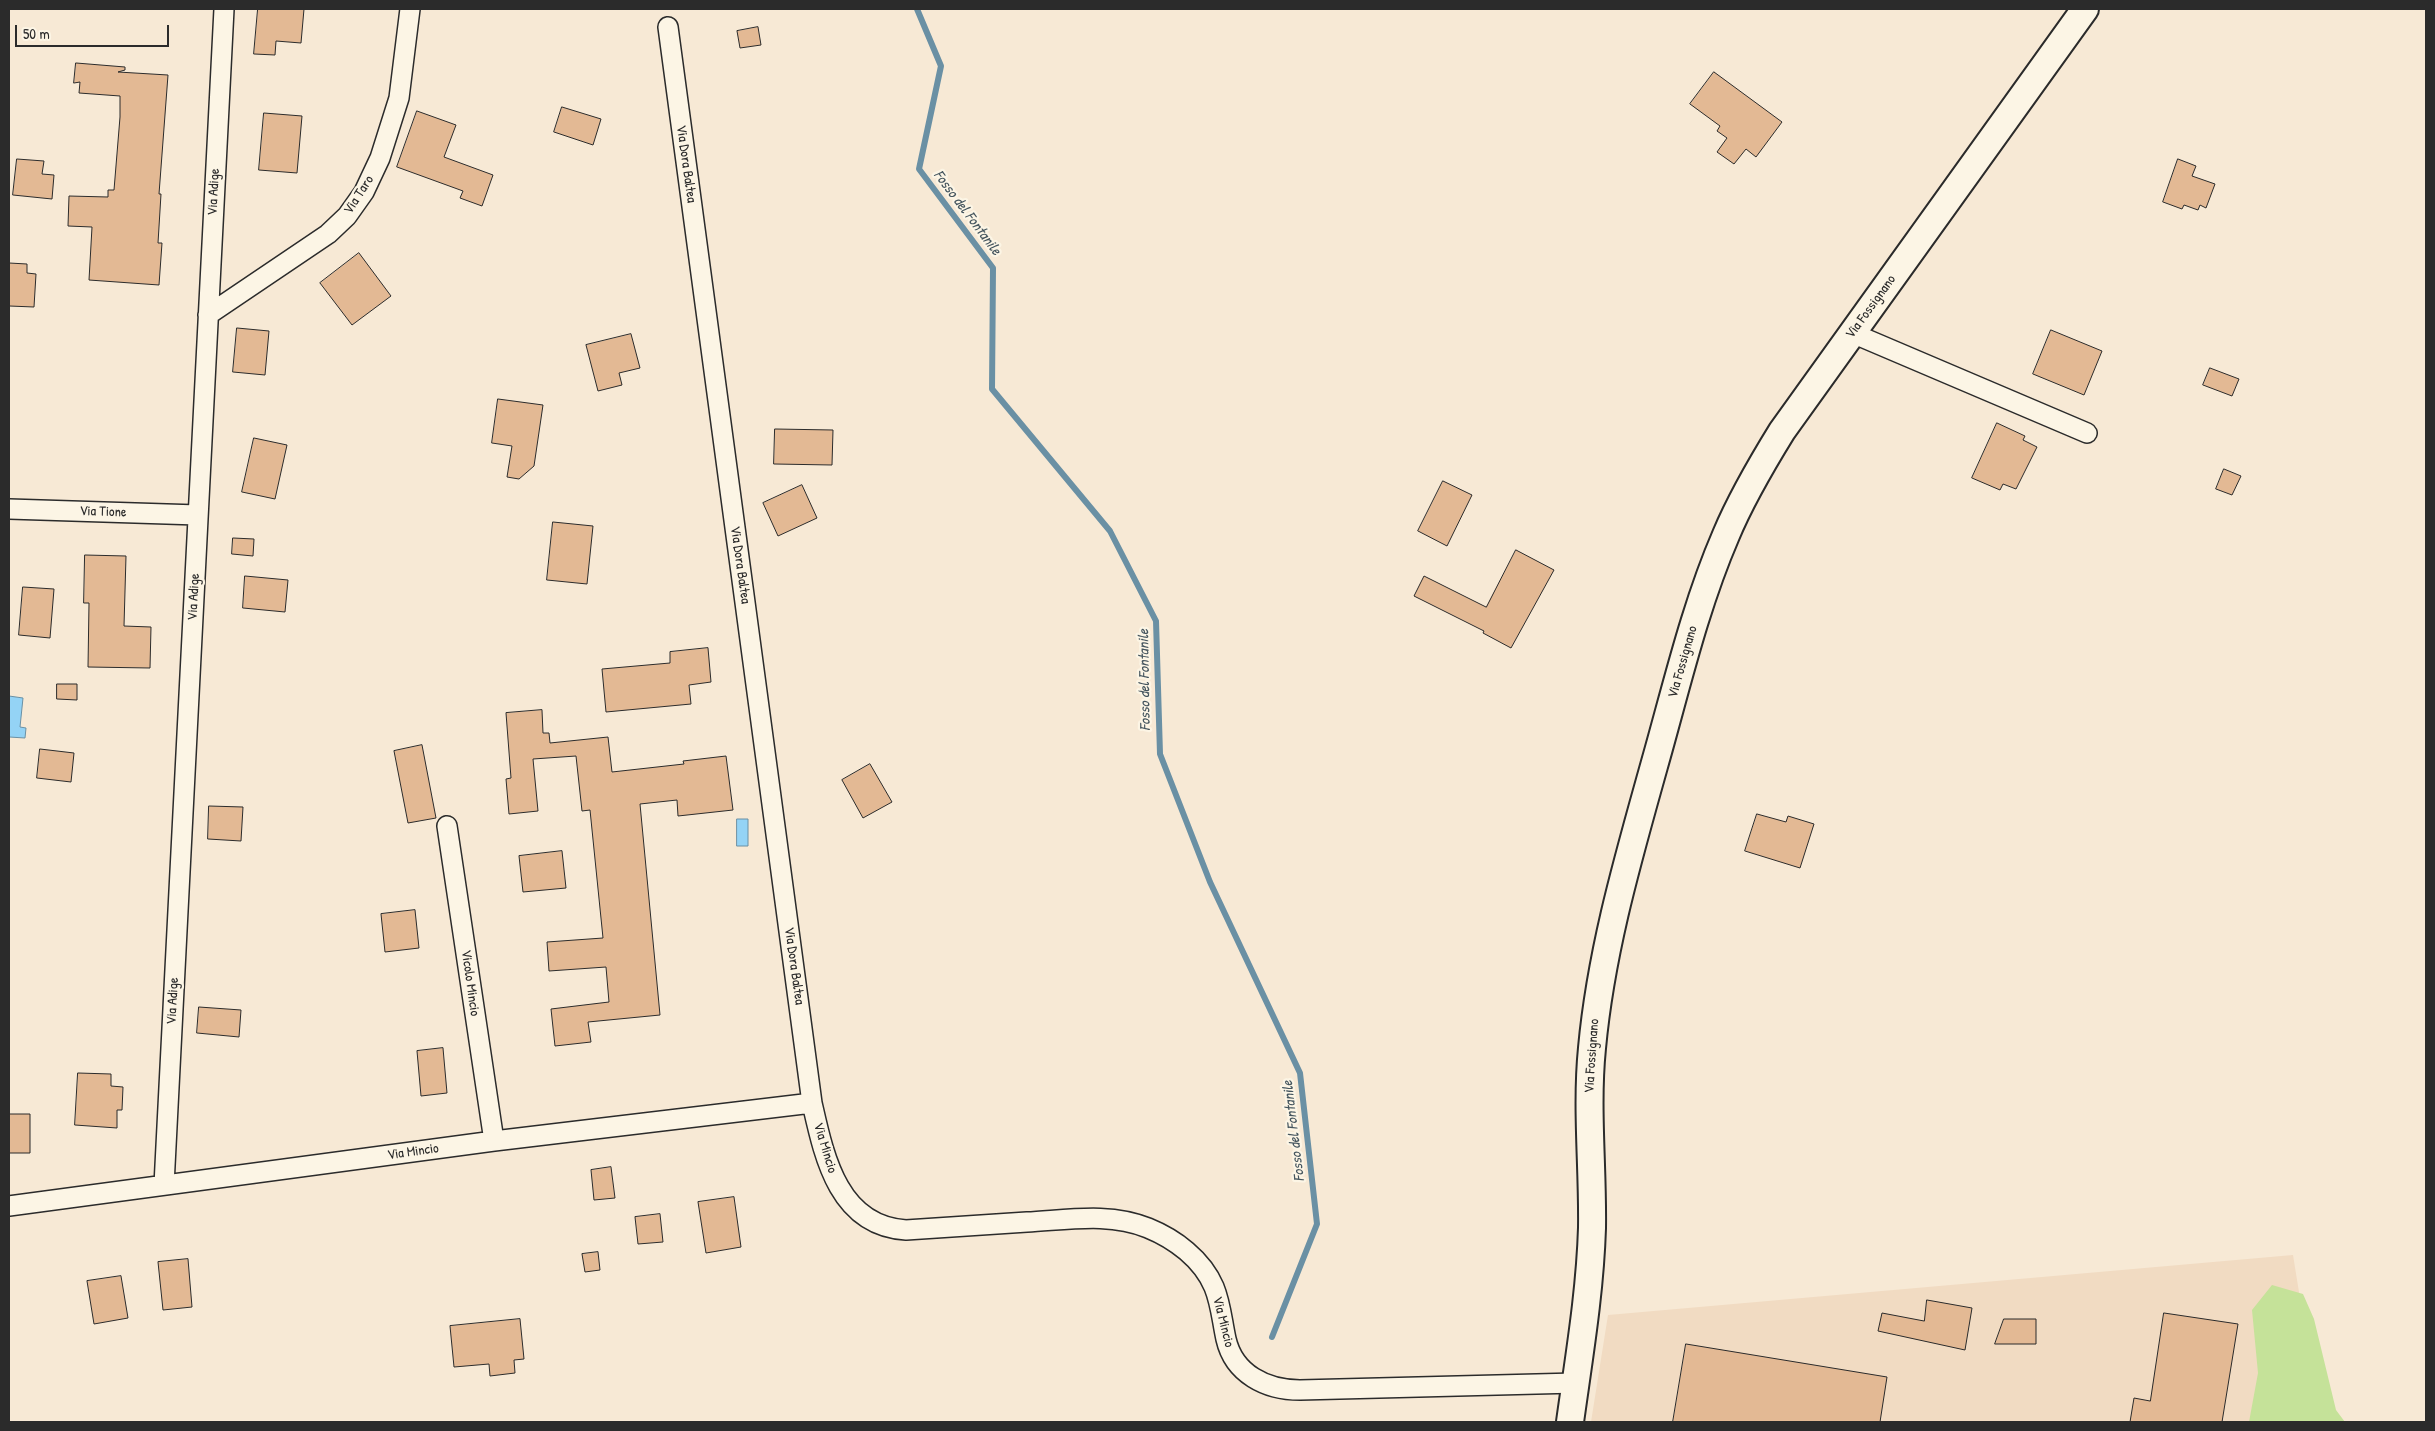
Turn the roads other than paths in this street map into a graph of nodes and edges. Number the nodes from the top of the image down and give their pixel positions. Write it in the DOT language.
graph roads {
  1 [pos="224,9"];
  2 [pos="410,9"];
  3 [pos="2085,9"];
  4 [pos="668,27"];
  5 [pos="208,315"];
  6 [pos="1852,333"];
  7 [pos="2088,433"];
  8 [pos="9,509"];
  9 [pos="198,515"];
  10 [pos="447,826"];
  11 [pos="812,1103"];
  12 [pos="494,1141"];
  13 [pos="164,1185"];
  14 [pos="9,1206"];
  15 [pos="1576,1382"];
  16 [pos="1570,1422"];
  1 -- 5 [label="street, Via Adige"];
  2 -- 5 [label="street, Via Taro"];
  3 -- 6 [label="street, Via Fossignano"];
  4 -- 11 [label="street, Via Dora Baltea"];
  5 -- 9 [label="street, Via Adige"];
  6 -- 7 [label="street"];
  6 -- 15 [label="street, Via Fossignano"];
  8 -- 9 [label="street, Via Tione"];
  9 -- 13 [label="street, Via Adige"];
  10 -- 12 [label="street, Vicolo Mincio"];
  11 -- 12 [label="street, Via Mincio"];
  11 -- 15 [label="street, Via Mincio"];
  12 -- 13 [label="street, Via Mincio"];
  13 -- 14 [label="street, Via Mincio"];
  15 -- 16 [label="street, Via Fossignano"];
}
